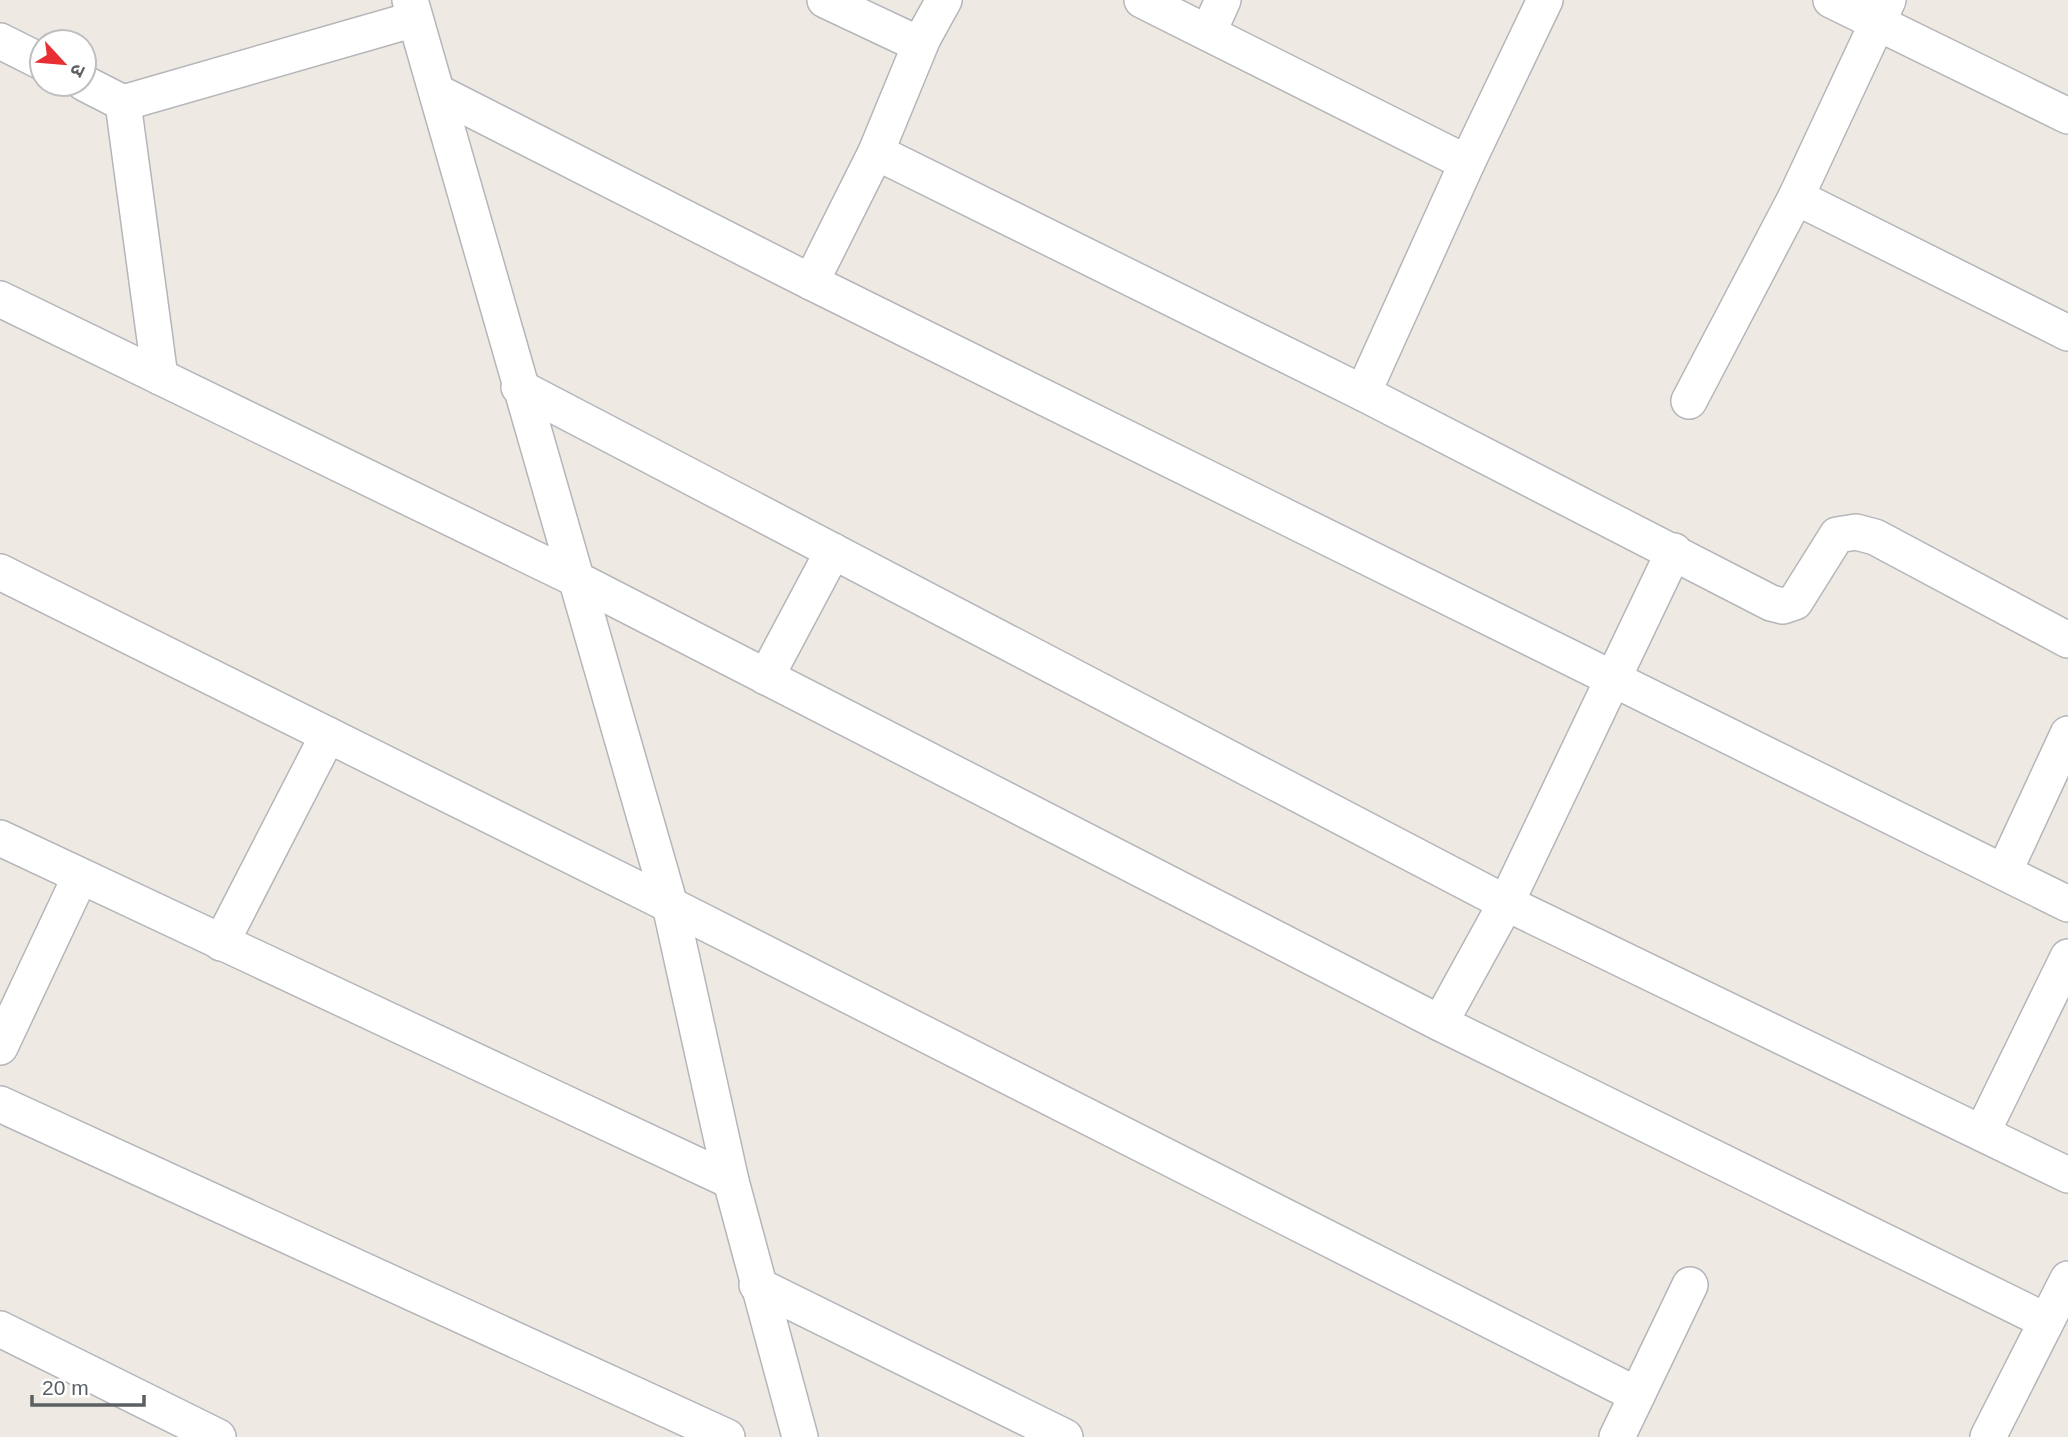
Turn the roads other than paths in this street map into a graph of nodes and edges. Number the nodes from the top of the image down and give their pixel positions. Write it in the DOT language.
graph roads {
  1 [pos="825,0"];
  2 [pos="944,0"];
  3 [pos="1142,0"];
  4 [pos="1223,0"];
  5 [pos="1545,0"];
  6 [pos="1831,0"];
  7 [pos="412,9"];
  8 [pos="1883,11"];
  9 [pos="1208,33"];
  10 [pos="923,38"];
  11 [pos="0,41"];
  12 [pos="28,55"];
  13 [pos="98,90"];
  14 [pos="437,92"];
  15 [pos="123,103"];
  16 [pos="2068,116"];
  17 [pos="876,152"];
  18 [pos="1467,163"];
  19 [pos="1796,197"];
  20 [pos="811,282"];
  21 [pos="0,299"];
  22 [pos="2068,333"];
  23 [pos="160,377"];
  24 [pos="519,387"];
  25 [pos="1363,393"];
  26 [pos="1689,401"];
  27 [pos="833,551"];
  28 [pos="1674,551"];
  29 [pos="0,572"];
  30 [pos="574,578"];
  31 [pos="2068,640"];
  32 [pos="766,677"];
  33 [pos="1613,677"];
  34 [pos="2068,734"];
  35 [pos="328,735"];
  36 [pos="0,838"];
  37 [pos="2004,872"];
  38 [pos="80,877"];
  39 [pos="1506,903"];
  40 [pos="2068,904"];
  41 [pos="670,905"];
  42 [pos="221,943"];
  43 [pos="2068,957"];
  44 [pos="1440,1023"];
  45 [pos="0,1047"];
  46 [pos="0,1104"];
  47 [pos="1982,1133"];
  48 [pos="2068,1175"];
  49 [pos="731,1181"];
  50 [pos="2068,1279"];
  51 [pos="757,1285"];
  52 [pos="1690,1285"];
  53 [pos="2046,1321"];
  54 [pos="0,1329"];
  55 [pos="1637,1395"];
  56 [pos="218,1437"];
  57 [pos="727,1437"];
  58 [pos="800,1437"];
  59 [pos="1065,1437"];
  60 [pos="1617,1437"];
  61 [pos="1988,1437"];
  1 -- 10 [label="street"];
  2 -- 10 [label="street"];
  3 -- 9 [label="street"];
  4 -- 9 [label="street"];
  5 -- 18 [label="street"];
  6 -- 8 [label="street"];
  7 -- 14 [label="street"];
  7 -- 15 [label="street"];
  8 -- 16 [label="street"];
  8 -- 19 [label="street"];
  9 -- 18 [label="street"];
  10 -- 17 [label="street"];
  11 -- 12 [label="street"];
  13 -- 15 [label="street"];
  14 -- 20 [label="street"];
  14 -- 24 [label="street"];
  15 -- 23 [label="street"];
  17 -- 20 [label="street"];
  17 -- 25 [label="street"];
  18 -- 25 [label="street"];
  19 -- 22 [label="street"];
  19 -- 26 [label="street"];
  20 -- 33 [label="street"];
  21 -- 23 [label="street"];
  23 -- 30 [label="street"];
  24 -- 27 [label="street"];
  24 -- 30 [label="street"];
  25 -- 28 [label="street"];
  27 -- 32 [label="street"];
  27 -- 39 [label="street"];
  28 -- 31 [label="street"];
  28 -- 33 [label="street"];
  29 -- 35 [label="street"];
  30 -- 32 [label="street"];
  30 -- 41 [label="street"];
  32 -- 44 [label="street"];
  33 -- 37 [label="street"];
  33 -- 39 [label="street"];
  34 -- 37 [label="street"];
  35 -- 41 [label="street"];
  35 -- 42 [label="street"];
  36 -- 38 [label="street"];
  37 -- 40 [label="street"];
  38 -- 42 [label="street"];
  38 -- 45 [label="street"];
  39 -- 44 [label="street"];
  39 -- 47 [label="street"];
  41 -- 49 [label="street"];
  41 -- 55 [label="street"];
  42 -- 49 [label="street"];
  43 -- 47 [label="street"];
  44 -- 53 [label="street"];
  46 -- 57 [label="street"];
  47 -- 48 [label="street"];
  49 -- 51 [label="street"];
  50 -- 53 [label="street"];
  51 -- 58 [label="street"];
  51 -- 59 [label="street"];
  52 -- 55 [label="street"];
  53 -- 61 [label="street"];
  54 -- 56 [label="street"];
  55 -- 60 [label="street"];
}
